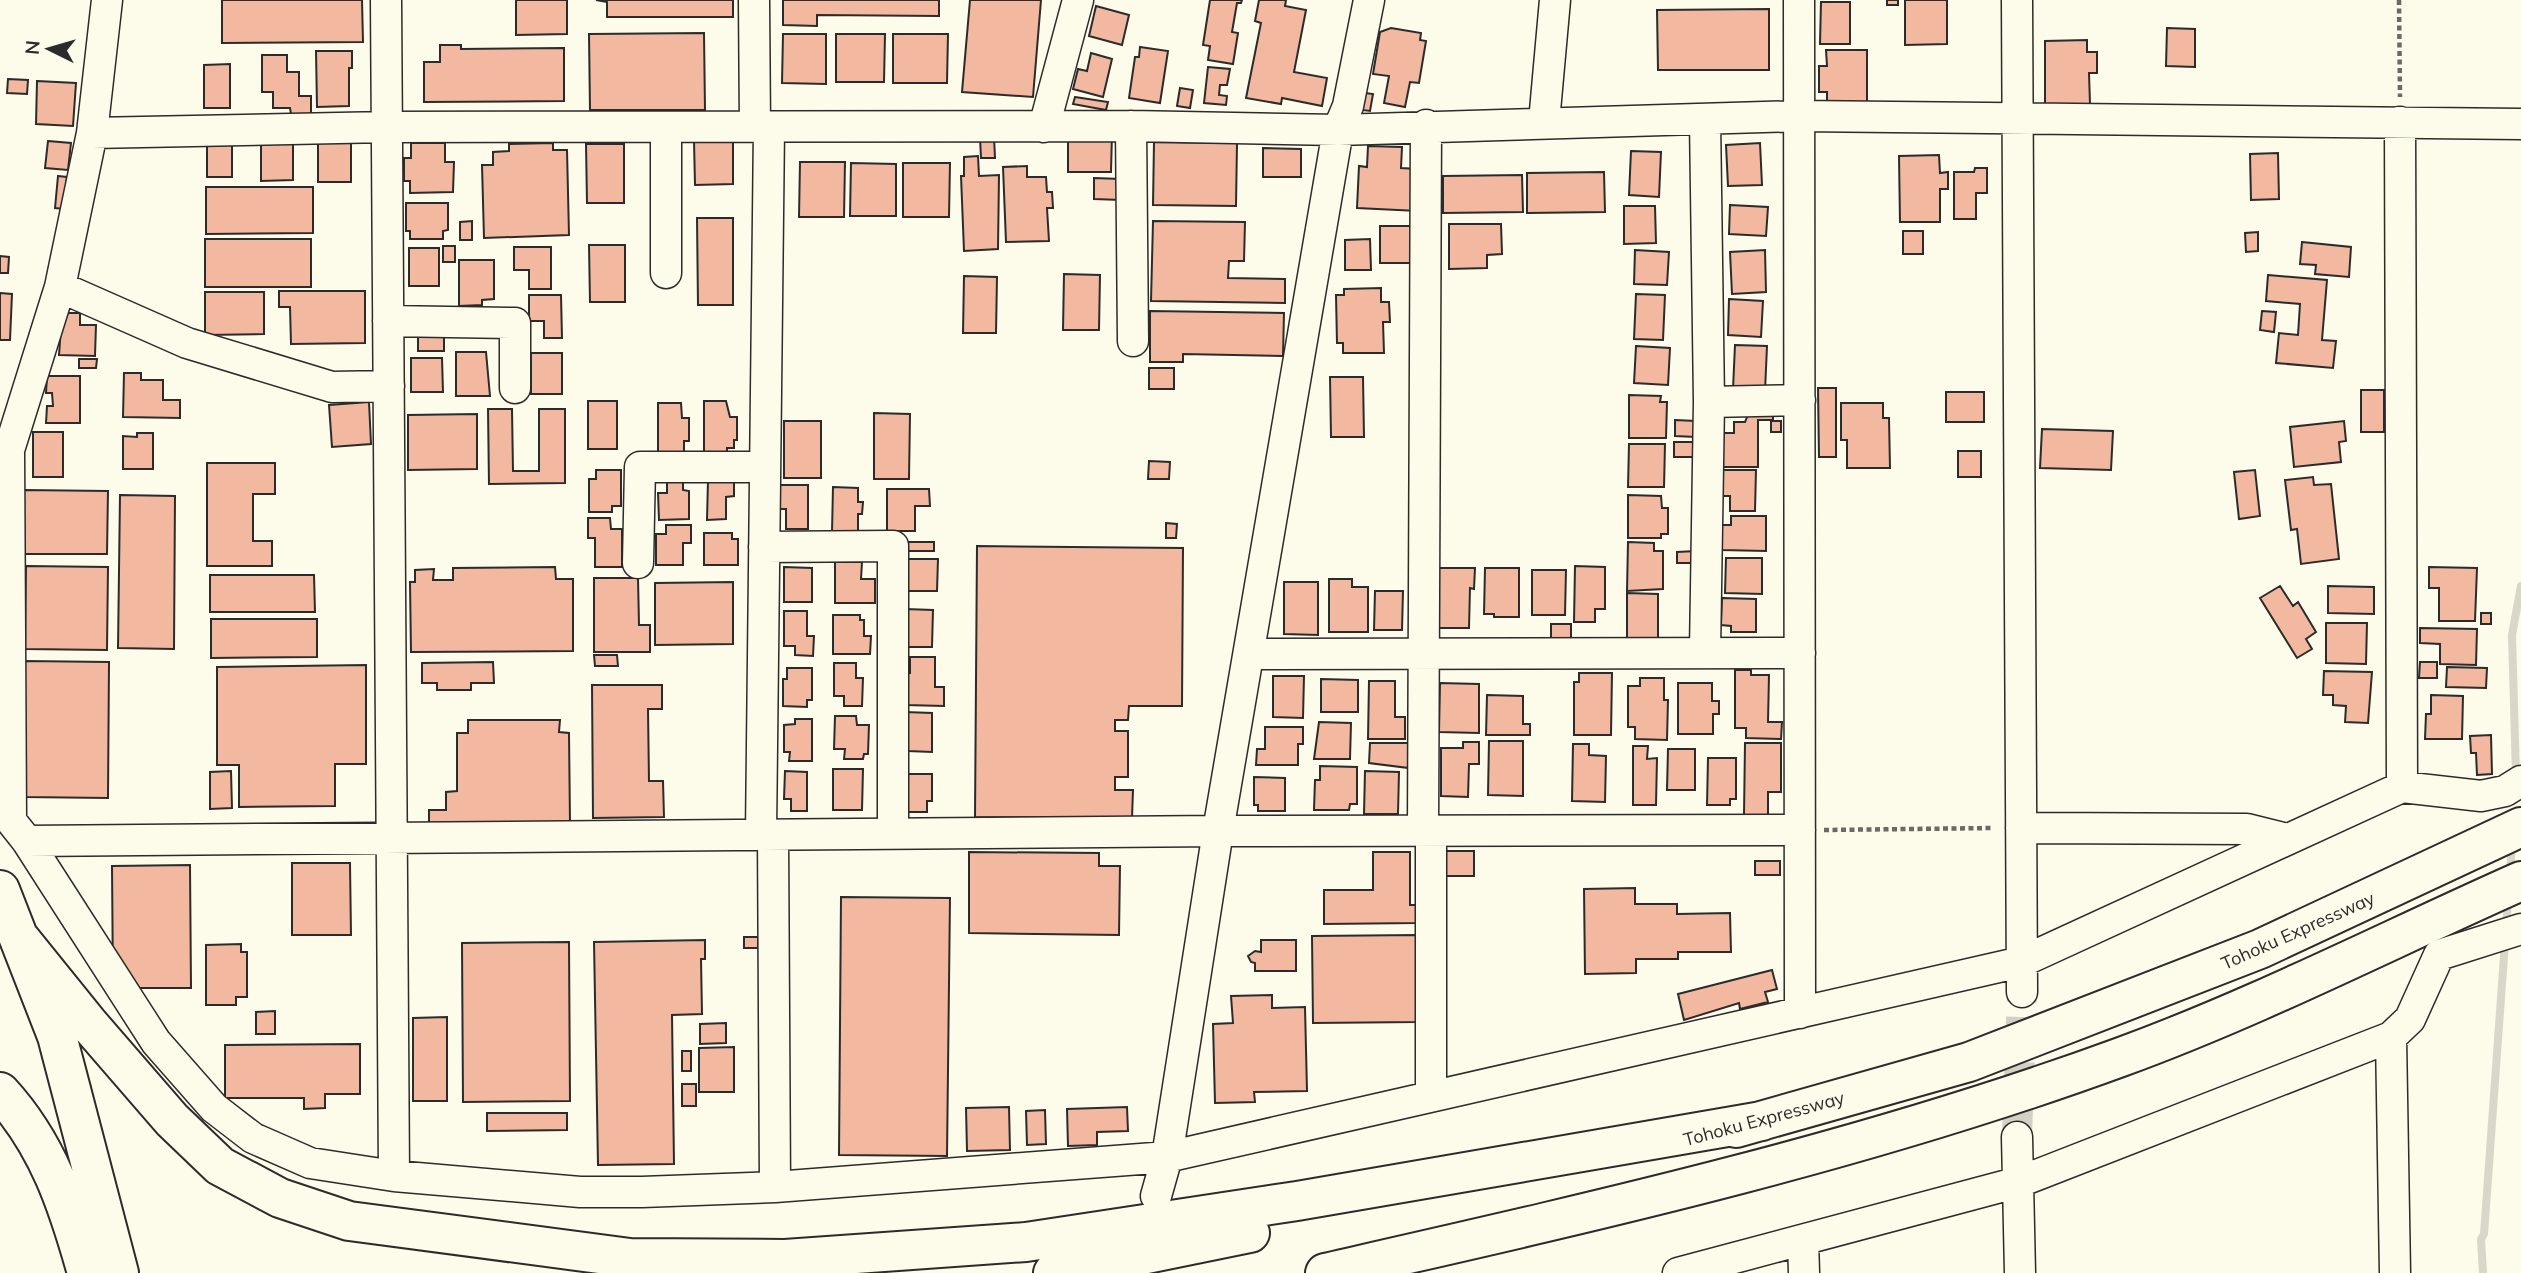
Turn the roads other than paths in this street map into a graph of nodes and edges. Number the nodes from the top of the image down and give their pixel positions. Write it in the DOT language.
graph roads {
  1 [pos="107,0"];
  2 [pos="386,0"];
  3 [pos="754,0"];
  4 [pos="1078,0"];
  5 [pos="1369,0"];
  6 [pos="1555,0"];
  7 [pos="1799,0"];
  8 [pos="2017,0"];
  9 [pos="1799,116"];
  10 [pos="1705,119"];
  11 [pos="2017,119"];
  12 [pos="1544,122"];
  13 [pos="2400,122"];
  14 [pos="2521,124"];
  15 [pos="1426,125"];
  16 [pos="1132,126"];
  17 [pos="387,127"];
  18 [pos="666,127"];
  19 [pos="762,127"];
  20 [pos="1044,127"];
  21 [pos="1338,130"];
  22 [pos="92,133"];
  23 [pos="666,273"];
  24 [pos="60,288"];
  25 [pos="388,321"];
  26 [pos="1133,341"];
  27 [pos="389,386"];
  28 [pos="515,388"];
  29 [pos="1800,400"];
  30 [pos="1709,402"];
  31 [pos="4,450"];
  32 [pos="765,467"];
  33 [pos="764,547"];
  34 [pos="639,563"];
  35 [pos="1705,651"];
  36 [pos="1424,653"];
  37 [pos="1800,653"];
  38 [pos="1249,654"];
  39 [pos="2521,781"];
  40 [pos="2402,787"];
  41 [pos="13,822"];
  42 [pos="2521,827"];
  43 [pos="2008,828"];
  44 [pos="1800,830"];
  45 [pos="1218,831"];
  46 [pos="1427,831"];
  47 [pos="893,833"];
  48 [pos="767,834"];
  49 [pos="391,836"];
  50 [pos="2287,839"];
  51 [pos="2521,881"];
  52 [pos="0,890"];
  53 [pos="2521,929"];
  54 [pos="21,940"];
  55 [pos="2021,962"];
  56 [pos="2022,992"];
  57 [pos="1800,1013"];
  58 [pos="2391,1037"];
  59 [pos="0,1091"];
  60 [pos="1432,1095"];
  61 [pos="1762,1121"];
  62 [pos="2017,1137"];
  63 [pos="1167,1157"];
  64 [pos="1762,1170"];
  65 [pos="394,1176"];
  66 [pos="2019,1182"];
  67 [pos="775,1187"];
  68 [pos="1156,1196"];
  69 [pos="1803,1240"];
  70 [pos="87,1273"];
  71 [pos="119,1273"];
  72 [pos="1053,1273"];
  73 [pos="1325,1273"];
  74 [pos="1430,1273"];
  75 [pos="1678,1273"];
  76 [pos="1804,1273"];
  77 [pos="2020,1273"];
  78 [pos="2395,1273"];
  1 -- 22 [label="street"];
  2 -- 17 [label="street"];
  3 -- 19 [label="street"];
  4 -- 20 [label="street"];
  5 -- 21 [label="street"];
  6 -- 12 [label="street"];
  7 -- 9 [label="street"];
  8 -- 11 [label="street"];
  9 -- 10 [label="street"];
  9 -- 11 [label="street"];
  9 -- 29 [label="street"];
  10 -- 12 [label="street"];
  10 -- 30 [label="street"];
  11 -- 13 [label="street"];
  11 -- 43 [label="street"];
  12 -- 15 [label="street"];
  13 -- 14 [label="street"];
  13 -- 40 [label="street"];
  15 -- 21 [label="street"];
  15 -- 36 [label="street"];
  16 -- 20 [label="street"];
  16 -- 21 [label="street"];
  16 -- 26 [label="street"];
  17 -- 18 [label="street"];
  17 -- 22 [label="street"];
  17 -- 25 [label="street"];
  18 -- 19 [label="street"];
  18 -- 23 [label="street"];
  19 -- 20 [label="street"];
  19 -- 32 [label="street"];
  21 -- 38 [label="street"];
  22 -- 24 [label="street"];
  24 -- 27 [label="street"];
  24 -- 31 [label="street"];
  25 -- 27 [label="street"];
  25 -- 28 [label="street"];
  27 -- 49 [label="street"];
  29 -- 30 [label="street"];
  29 -- 37 [label="street"];
  30 -- 35 [label="street"];
  31 -- 41 [label="street"];
  32 -- 33 [label="street"];
  32 -- 34 [label="street"];
  33 -- 47 [label="street"];
  33 -- 48 [label="street"];
  35 -- 36 [label="street"];
  35 -- 37 [label="street"];
  36 -- 38 [label="street"];
  36 -- 46 [label="street"];
  37 -- 44 [label="street"];
  38 -- 45 [label="street"];
  39 -- 40 [label="street"];
  40 -- 50 [label="street"];
  41 -- 49 [label="street"];
  41 -- 65 [label="street"];
  42 -- 61 [label="highway, Tohoku Expressway"];
  43 -- 50 [label="street"];
  43 -- 55 [label="street"];
  44 -- 46 [label="street"];
  44 -- 57 [label="street"];
  45 -- 46 [label="street"];
  45 -- 47 [label="street"];
  45 -- 63 [label="street"];
  46 -- 60 [label="street"];
  47 -- 48 [label="street"];
  48 -- 49 [label="street"];
  48 -- 67 [label="street"];
  49 -- 65 [label="street"];
  50 -- 55 [label="street"];
  51 -- 64 [label="highway"];
  52 -- 54 [label="highway"];
  53 -- 58 [label="street"];
  54 -- 61 [label="highway"];
  54 -- 71 [label="highway"];
  55 -- 56 [label="street"];
  55 -- 57 [label="street"];
  57 -- 60 [label="street"];
  58 -- 66 [label="street"];
  58 -- 78 [label="street"];
  59 -- 70 [label="highway"];
  60 -- 63 [label="street"];
  61 -- 72 [label="highway, Tohoku Expressway"];
  62 -- 66 [label="street"];
  63 -- 67 [label="street"];
  63 -- 68 [label="street"];
  64 -- 73 [label="highway"];
  64 -- 74 [label="highway"];
  65 -- 67 [label="street"];
  66 -- 69 [label="street"];
  66 -- 77 [label="street"];
  69 -- 75 [label="street"];
  69 -- 76 [label="street"];
}
